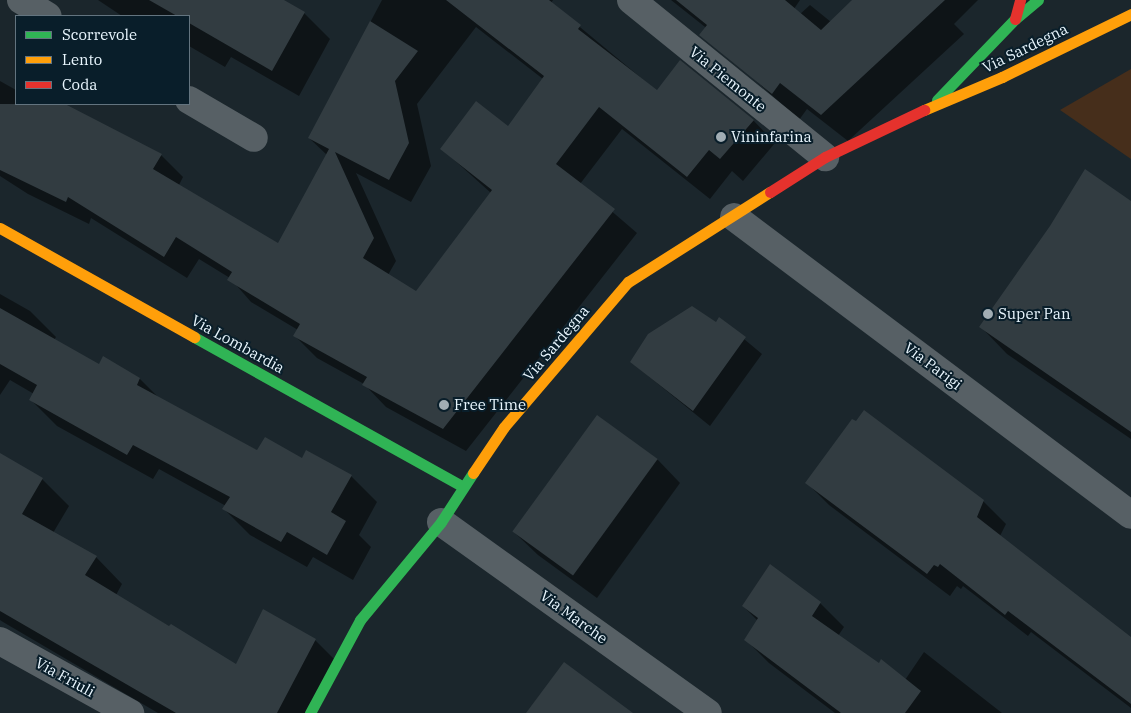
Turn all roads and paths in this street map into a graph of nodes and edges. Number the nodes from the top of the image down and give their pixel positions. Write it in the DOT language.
graph roads {
  1 [pos="21,0"];
  2 [pos="631,0"];
  3 [pos="1020,0"];
  4 [pos="1038,0"];
  5 [pos="1131,14"];
  6 [pos="46,15"];
  7 [pos="1015,19"];
  8 [pos="190,101"];
  9 [pos="931,106"];
  10 [pos="254,138"];
  11 [pos="825,157"];
  12 [pos="734,216"];
  13 [pos="0,228"];
  14 [pos="462,486"];
  15 [pos="1131,515"];
  16 [pos="441,522"];
  17 [pos="0,641"];
  18 [pos="130,713"];
  19 [pos="310,713"];
  20 [pos="708,713"];
  1 -- 6 [label="street"];
  2 -- 11 [label="street, Via Piemonte"];
  3 -- 7 [label="street"];
  4 -- 7 [label="street, Via Sardegna"];
  5 -- 9 [label="street, Via Sardegna"];
  7 -- 9 [label="street, Via Sardegna"];
  8 -- 10 [label="street"];
  9 -- 11 [label="street, Via Sardegna"];
  11 -- 12 [label="street, Via Sardegna"];
  12 -- 14 [label="street, Via Sardegna"];
  12 -- 15 [label="street, Via Parigi"];
  13 -- 14 [label="street, Via Lombardia"];
  14 -- 16 [label="street, Via Sardegna"];
  16 -- 19 [label="street, Via Sardegna"];
  16 -- 20 [label="street, Via Marche"];
  17 -- 18 [label="street, Via Friuli"];
}
